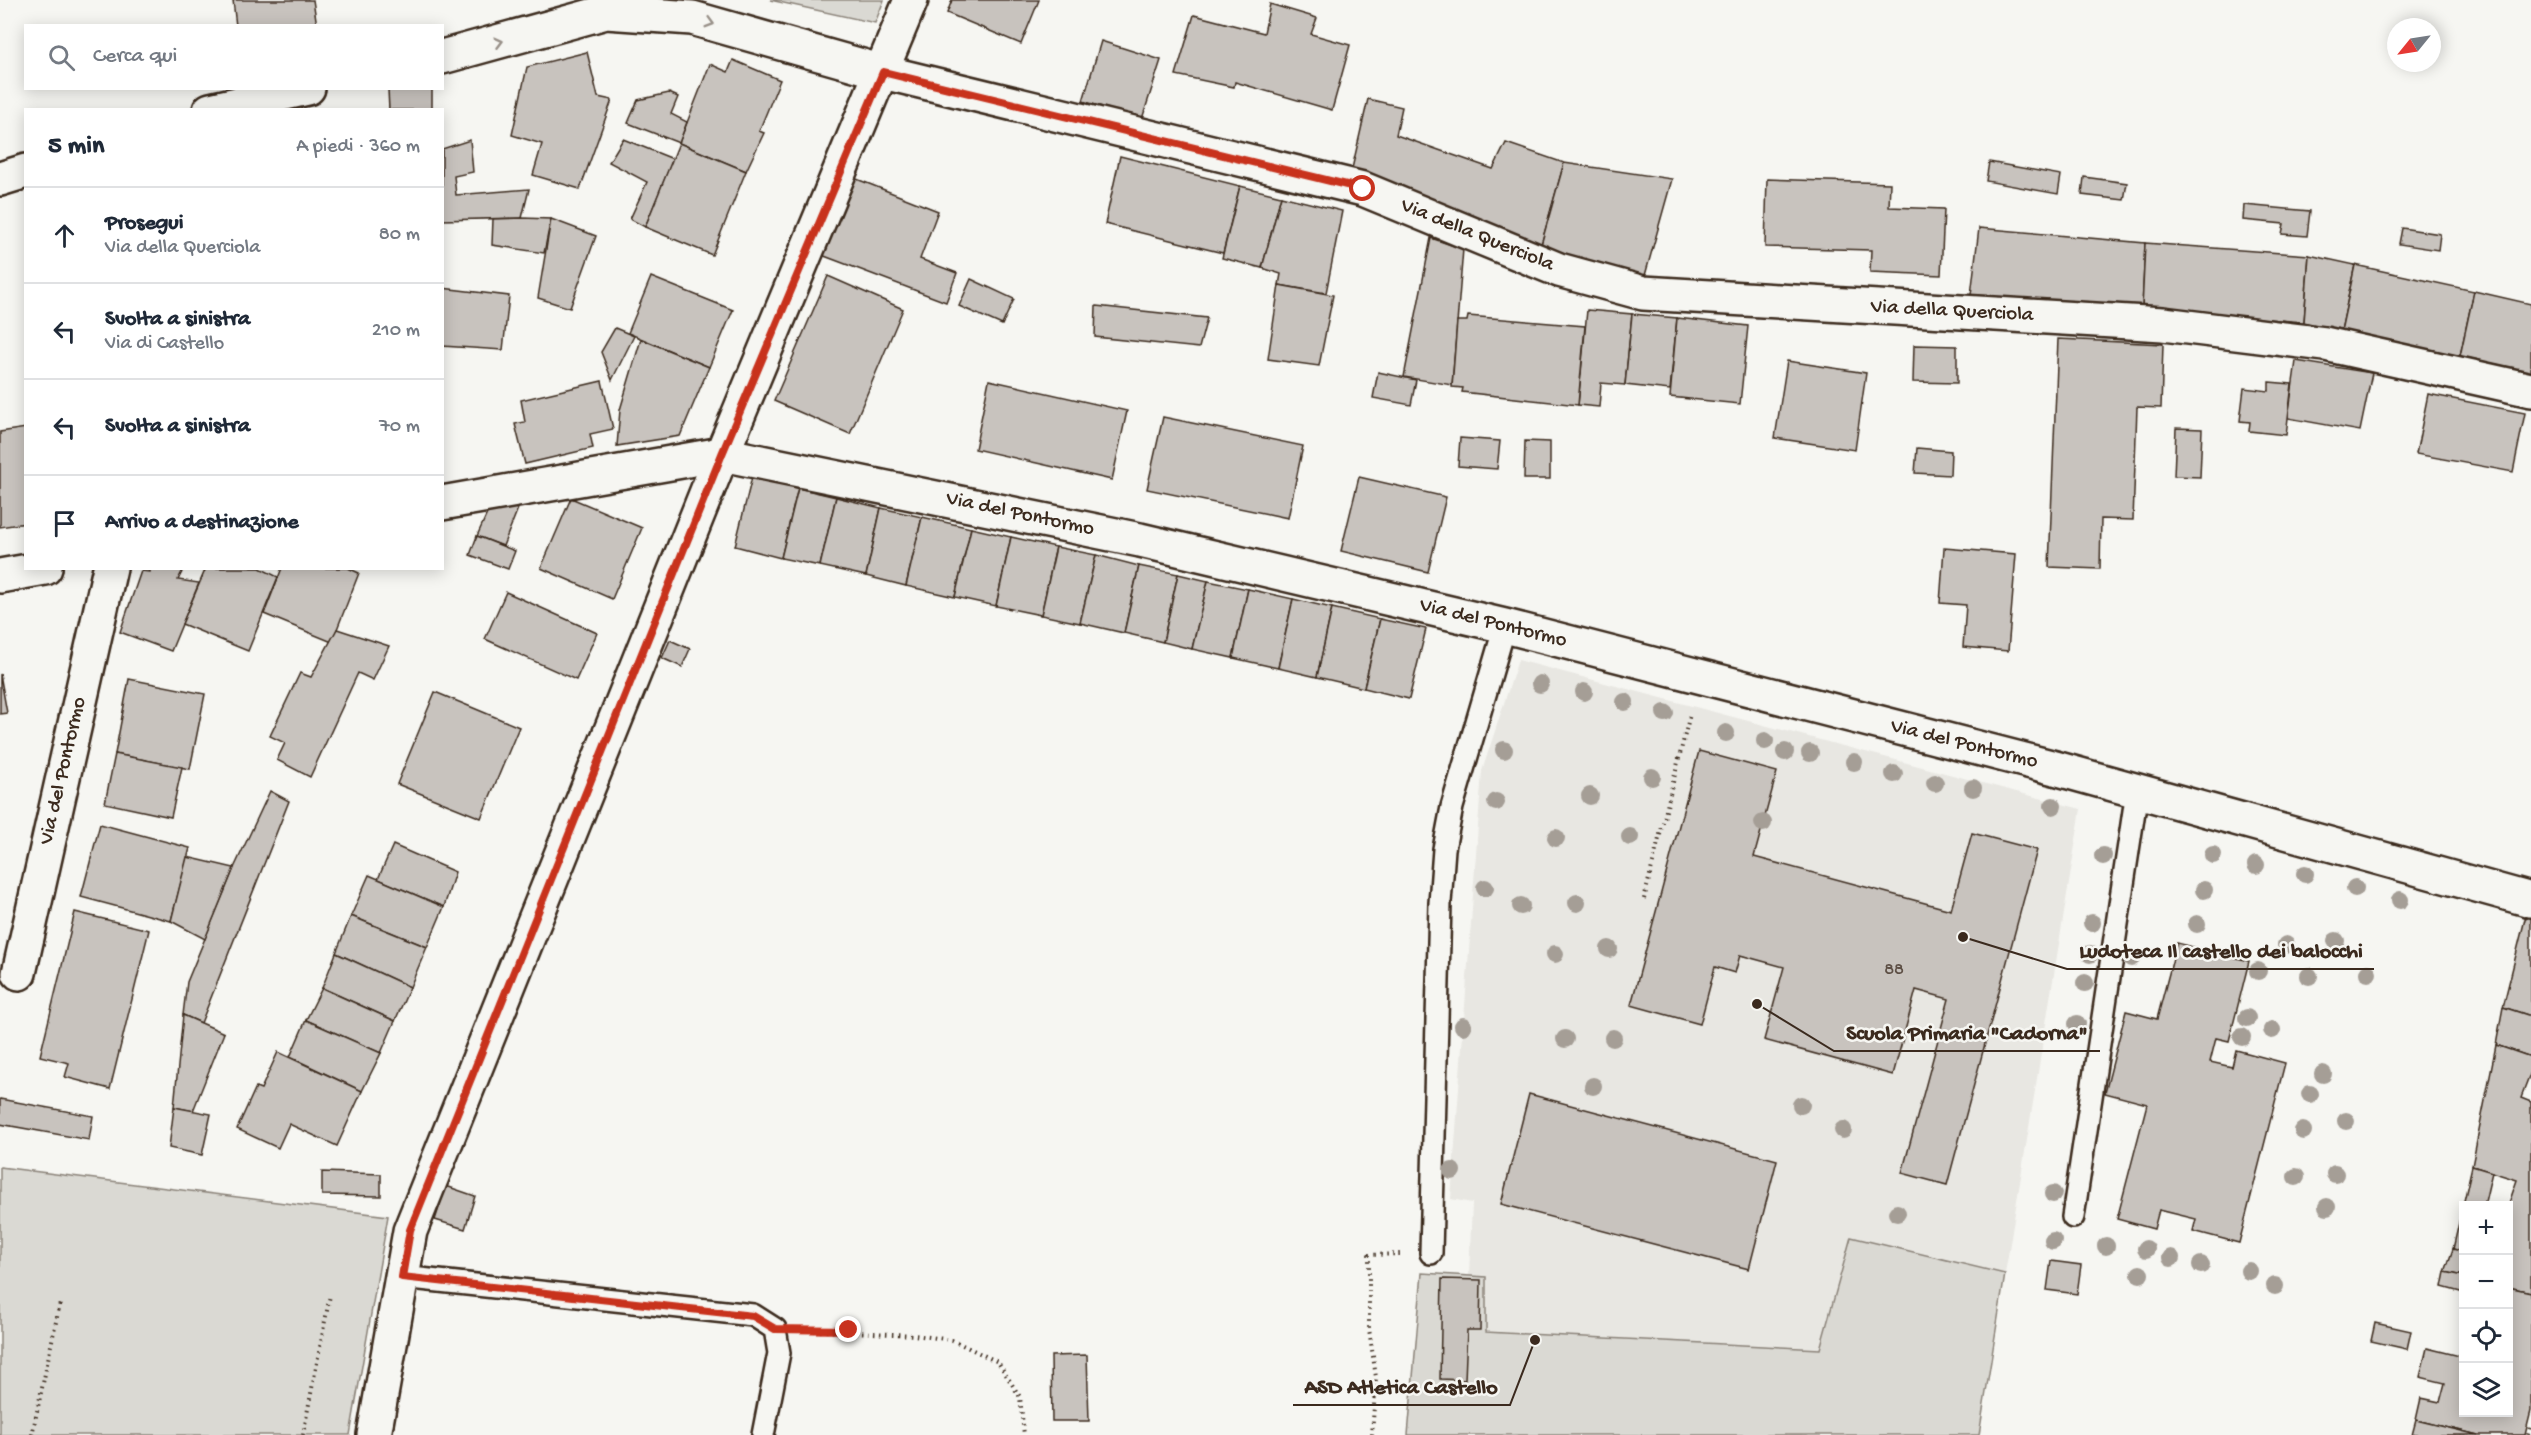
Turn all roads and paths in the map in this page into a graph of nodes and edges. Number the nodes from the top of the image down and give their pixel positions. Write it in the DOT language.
graph roads {
  1 [pos="911,0"];
  2 [pos="444,56"];
  3 [pos="883,72"];
  4 [pos="299,90"];
  5 [pos="219,108"];
  6 [pos="24,172"];
  7 [pos="0,179"];
  8 [pos="2531,390"];
  9 [pos="722,454"];
  10 [pos="444,503"];
  11 [pos="34,570"];
  12 [pos="110,570"];
  13 [pos="0,576"];
  14 [pos="1505,626"];
  15 [pos="1700,678"];
  16 [pos="2137,791"];
  17 [pos="1644,899"];
  18 [pos="2531,900"];
  19 [pos="19,973"];
  20 [pos="2073,1217"];
  21 [pos="1431,1253"];
  22 [pos="402,1277"];
  23 [pos="330,1295"];
  24 [pos="60,1303"];
  25 [pos="775,1329"];
  26 [pos="2531,1424"];
  27 [pos="32,1435"];
  28 [pos="303,1435"];
  29 [pos="374,1435"];
  30 [pos="764,1435"];
  31 [pos="1024,1435"];
  32 [pos="1372,1435"];
  33 [pos="2528,1435"];
  1 -- 3 [label="street"];
  2 -- 3 [label="street, Via della Querciola, one-way"];
  3 -- 8 [label="street, Via della Querciola"];
  3 -- 9 [label="street"];
  4 -- 5 [label="street"];
  6 -- 7 [label="street"];
  9 -- 10 [label="street, Via del Pontormo"];
  9 -- 14 [label="street, Via del Pontormo"];
  9 -- 22 [label="street"];
  11 -- 13 [label="street"];
  12 -- 19 [label="street, Via del Pontormo"];
  14 -- 15 [label="street, Via del Pontormo"];
  14 -- 21 [label="lane"];
  15 -- 16 [label="street, Via del Pontormo"];
  15 -- 17 [label="path"];
  16 -- 18 [label="street, Via del Pontormo"];
  16 -- 20 [label="lane"];
  21 -- 32 [label="path"];
  22 -- 25 [label="lane"];
  22 -- 29 [label="street"];
  23 -- 28 [label="path"];
  24 -- 27 [label="path"];
  25 -- 30 [label="lane"];
  25 -- 31 [label="path"];
  26 -- 33 [label="path"];
}
